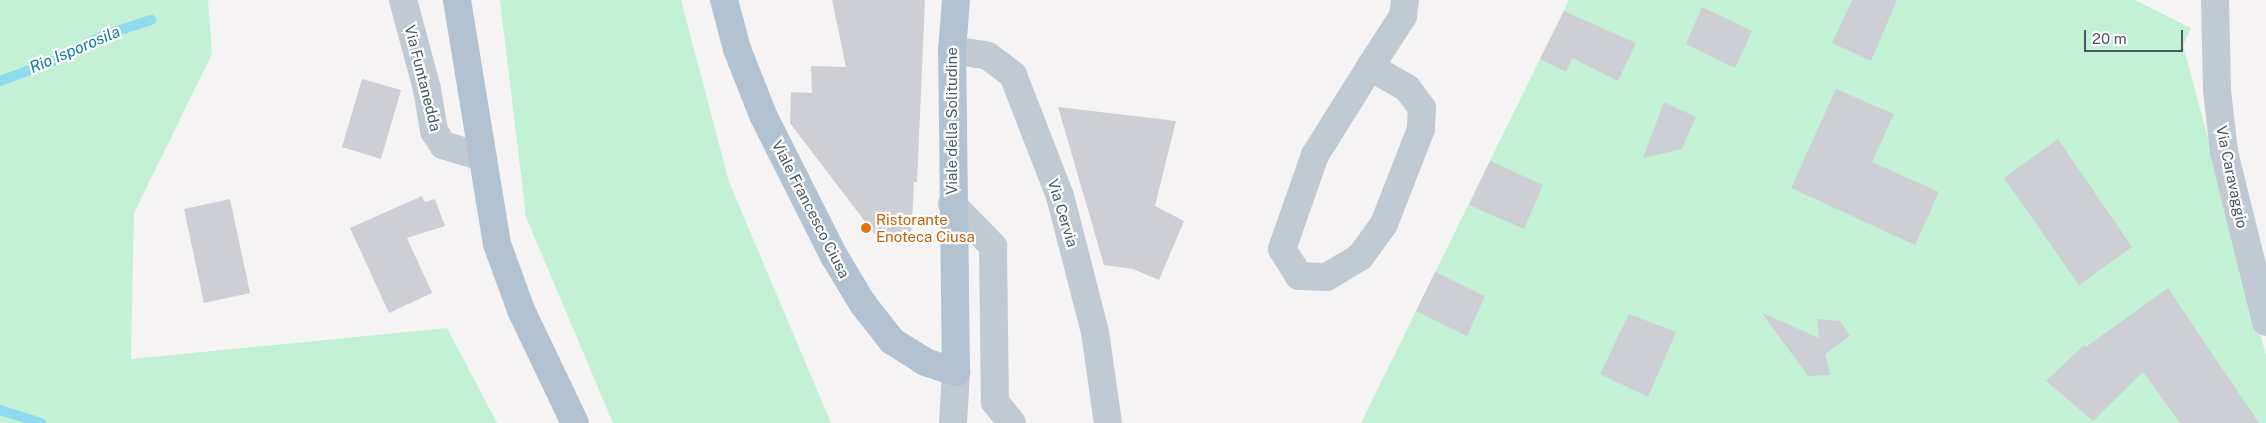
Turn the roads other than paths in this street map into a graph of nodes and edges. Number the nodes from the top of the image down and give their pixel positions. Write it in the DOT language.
graph roads {
  1 [pos="403,0"];
  2 [pos="457,0"];
  3 [pos="724,0"];
  4 [pos="956,0"];
  5 [pos="1405,0"];
  6 [pos="2215,0"];
  7 [pos="952,50"];
  8 [pos="1370,67"];
  9 [pos="482,157"];
  10 [pos="952,204"];
  11 [pos="2266,322"];
  12 [pos="956,372"];
  13 [pos="575,423"];
  14 [pos="954,423"];
  15 [pos="1012,423"];
  16 [pos="1108,423"];
  1 -- 9 [label="street, Via Funtanedda"];
  2 -- 9 [label="main road"];
  3 -- 12 [label="main road, Viale Francesco Ciusa"];
  4 -- 7 [label="main road, Viale della Solitudine"];
  5 -- 8 [label="street"];
  6 -- 11 [label="street, Via Caravaggio"];
  7 -- 10 [label="main road, Viale della Solitudine"];
  7 -- 16 [label="street, Via Cervia"];
  8 -- 8 [label="street"];
  9 -- 13 [label="main road"];
  10 -- 12 [label="main road, Viale della Solitudine"];
  10 -- 15 [label="street"];
  12 -- 14 [label="street, Viale della Solitudine"];
}
